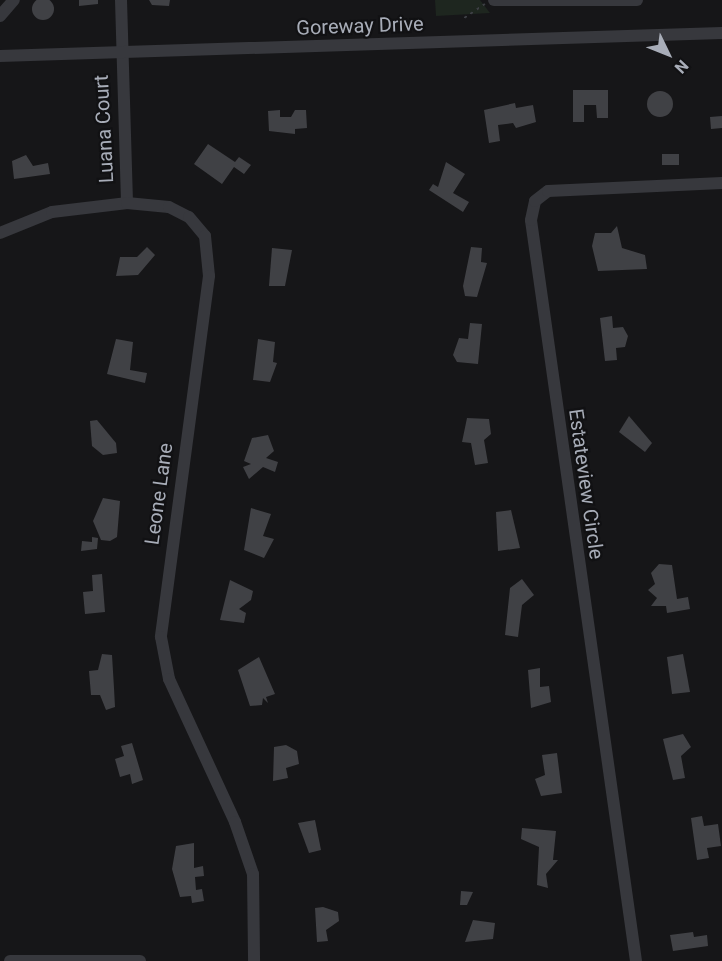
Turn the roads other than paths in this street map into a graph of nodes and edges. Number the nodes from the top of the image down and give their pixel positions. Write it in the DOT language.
graph roads {
  1 [pos="14,0"];
  2 [pos="121,0"];
  3 [pos="637,0"];
  4 [pos="595,1"];
  5 [pos="490,2"];
  6 [pos="0,16"];
  7 [pos="722,33"];
  8 [pos="120,53"];
  9 [pos="0,56"];
  10 [pos="722,183"];
  11 [pos="127,203"];
  12 [pos="0,233"];
  13 [pos="10,961"];
  14 [pos="140,961"];
  15 [pos="254,961"];
  16 [pos="636,961"];
  1 -- 6 [label="street"];
  2 -- 8 [label="street, Luana Court"];
  3 -- 4 [label="street"];
  4 -- 5 [label="street"];
  7 -- 8 [label="street, Goreway Drive"];
  8 -- 9 [label="street, Goreway Drive"];
  8 -- 11 [label="street, Luana Court"];
  10 -- 16 [label="street, Estateview Circle"];
  11 -- 12 [label="street, Leone Lane"];
  11 -- 15 [label="street, Leone Lane"];
  13 -- 14 [label="street"];
}
